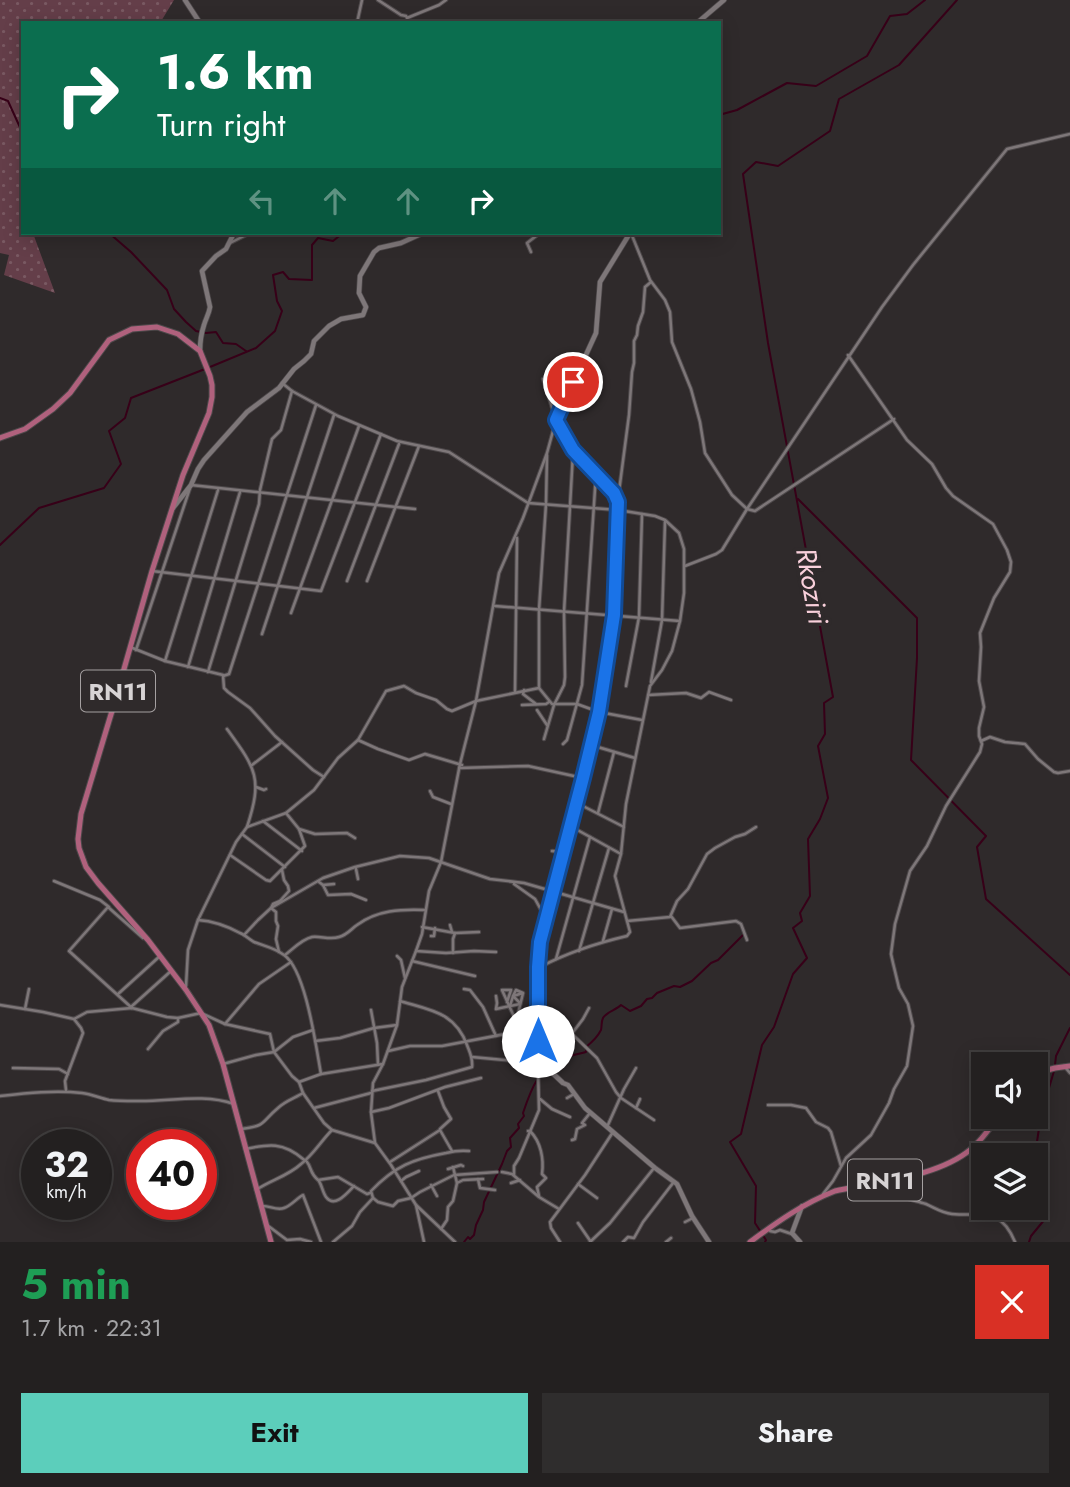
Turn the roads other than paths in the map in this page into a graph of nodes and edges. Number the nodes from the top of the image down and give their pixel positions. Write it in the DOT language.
graph roads {
  1 [pos="185,0"];
  2 [pos="362,0"];
  3 [pos="378,0"];
  4 [pos="446,0"];
  5 [pos="724,0"];
  6 [pos="199,21"];
  7 [pos="357,21"];
  8 [pos="699,21"];
  9 [pos="1070,134"];
  10 [pos="233,235"];
  11 [pos="246,235"];
  12 [pos="419,235"];
  13 [pos="537,235"];
  14 [pos="630,235"];
  15 [pos="632,235"];
  16 [pos="228,244"];
  17 [pos="531,252"];
  18 [pos="651,282"];
  19 [pos="200,351"];
  20 [pos="848,355"];
  21 [pos="543,379"];
  22 [pos="282,383"];
  23 [pos="292,391"];
  24 [pos="316,405"];
  25 [pos="334,414"];
  26 [pos="894,419"];
  27 [pos="556,420"];
  28 [pos="360,425"];
  29 [pos="381,433"];
  30 [pos="0,438"];
  31 [pos="400,443"];
  32 [pos="419,446"];
  33 [pos="573,450"];
  34 [pos="547,453"];
  35 [pos="596,474"];
  36 [pos="191,485"];
  37 [pos="218,489"];
  38 [pos="240,491"];
  39 [pos="260,493"];
  40 [pos="287,496"];
  41 [pos="307,498"];
  42 [pos="618,499"];
  43 [pos="331,500"];
  44 [pos="355,503"];
  45 [pos="528,503"];
  46 [pos="546,504"];
  47 [pos="375,505"];
  48 [pos="570,506"];
  49 [pos="397,507"];
  50 [pos="594,508"];
  51 [pos="172,509"];
  52 [pos="415,509"];
  53 [pos="747,509"];
  54 [pos="618,510"];
  55 [pos="642,514"];
  56 [pos="665,520"];
  57 [pos="517,535"];
  58 [pos="685,566"];
  59 [pos="152,571"];
  60 [pos="162,572"];
  61 [pos="191,576"];
  62 [pos="214,579"];
  63 [pos="347,581"];
  64 [pos="367,581"];
  65 [pos="236,582"];
  66 [pos="257,584"];
  67 [pos="279,587"];
  68 [pos="299,589"];
  69 [pos="493,606"];
  70 [pos="515,608"];
  71 [pos="539,610"];
  72 [pos="564,612"];
  73 [pos="291,613"];
  74 [pos="588,614"];
  75 [pos="614,615"];
  76 [pos="639,617"];
  77 [pos="662,620"];
  78 [pos="680,621"];
  79 [pos="262,634"];
  80 [pos="133,648"];
  81 [pos="165,661"];
  82 [pos="188,667"];
  83 [pos="208,672"];
  84 [pos="223,676"];
  85 [pos="650,685"];
  86 [pos="626,686"];
  87 [pos="539,688"];
  88 [pos="524,690"];
  89 [pos="515,692"];
  90 [pos="648,695"];
  91 [pos="731,699"];
  92 [pos="476,701"];
  93 [pos="549,702"];
  94 [pos="536,704"];
  95 [pos="578,704"];
  96 [pos="522,705"];
  97 [pos="554,705"];
  98 [pos="537,710"];
  99 [pos="599,712"];
  100 [pos="642,720"];
  101 [pos="547,725"];
  102 [pos="227,729"];
  103 [pos="544,739"];
  104 [pos="358,740"];
  105 [pos="981,741"];
  106 [pos="282,742"];
  107 [pos="564,744"];
  108 [pos="591,745"];
  109 [pos="347,750"];
  110 [pos="614,752"];
  111 [pos="352,756"];
  112 [pos="635,758"];
  113 [pos="252,765"];
  114 [pos="460,766"];
  115 [pos="1070,771"];
  116 [pos="324,778"];
  117 [pos="583,778"];
  118 [pos="256,787"];
  119 [pos="266,789"];
  120 [pos="430,791"];
  121 [pos="576,803"];
  122 [pos="451,804"];
  123 [pos="286,813"];
  124 [pos="597,813"];
  125 [pos="263,820"];
  126 [pos="570,826"];
  127 [pos="247,827"];
  128 [pos="624,827"];
  129 [pos="756,827"];
  130 [pos="299,829"];
  131 [pos="242,834"];
  132 [pos="590,837"];
  133 [pos="355,838"];
  134 [pos="609,848"];
  135 [pos="302,851"];
  136 [pos="552,851"];
  137 [pos="564,852"];
  138 [pos="621,854"];
  139 [pos="230,855"];
  140 [pos="441,862"];
  141 [pos="355,867"];
  142 [pos="284,869"];
  143 [pos="358,879"];
  144 [pos="54,881"];
  145 [pos="318,882"];
  146 [pos="512,882"];
  147 [pos="334,884"];
  148 [pos="323,885"];
  149 [pos="553,892"];
  150 [pos="573,898"];
  151 [pos="366,900"];
  152 [pos="592,903"];
  153 [pos="109,907"];
  154 [pos="271,908"];
  155 [pos="406,909"];
  156 [pos="612,909"];
  157 [pos="425,910"];
  158 [pos="624,912"];
  159 [pos="403,914"];
  160 [pos="671,916"];
  161 [pos="546,919"];
  162 [pos="198,920"];
  163 [pos="626,921"];
  164 [pos="450,925"];
  165 [pos="422,927"];
  166 [pos="435,929"];
  167 [pos="479,932"];
  168 [pos="456,934"];
  169 [pos="244,935"];
  170 [pos="431,936"];
  171 [pos="148,940"];
  172 [pos="747,940"];
  173 [pos="603,942"];
  174 [pos="416,951"];
  175 [pos="579,951"];
  176 [pos="279,952"];
  177 [pos="496,952"];
  178 [pos="453,953"];
  179 [pos="285,955"];
  180 [pos="160,956"];
  181 [pos="397,956"];
  182 [pos="556,959"];
  183 [pos="412,961"];
  184 [pos="291,962"];
  185 [pos="538,967"];
  186 [pos="171,971"];
  187 [pos="475,976"];
  188 [pos="405,978"];
  189 [pos="29,989"];
  190 [pos="464,989"];
  191 [pos="186,990"];
  192 [pos="118,994"];
  193 [pos="496,996"];
  194 [pos="513,996"];
  195 [pos="400,1002"];
  196 [pos="520,1002"];
  197 [pos="0,1005"];
  198 [pos="505,1005"];
  199 [pos="132,1007"];
  200 [pos="589,1008"];
  201 [pos="24,1009"];
  202 [pos="371,1010"];
  203 [pos="201,1013"];
  204 [pos="523,1017"];
  205 [pos="178,1018"];
  206 [pos="74,1019"];
  207 [pos="538,1019"];
  208 [pos="516,1021"];
  209 [pos="225,1024"];
  210 [pos="397,1025"];
  211 [pos="374,1028"];
  212 [pos="313,1030"];
  213 [pos="519,1031"];
  214 [pos="526,1032"];
  215 [pos="536,1032"];
  216 [pos="572,1034"];
  217 [pos="496,1036"];
  218 [pos="466,1040"];
  219 [pos="315,1041"];
  220 [pos="148,1049"];
  221 [pos="538,1049"];
  222 [pos="388,1051"];
  223 [pos="274,1052"];
  224 [pos="472,1057"];
  225 [pos="510,1061"];
  226 [pos="223,1063"];
  227 [pos="380,1064"];
  228 [pos="1067,1066"];
  229 [pos="540,1067"];
  230 [pos="13,1068"];
  231 [pos="636,1068"];
  232 [pos="1048,1070"];
  233 [pos="1070,1073"];
  234 [pos="68,1074"];
  235 [pos="321,1074"];
  236 [pos="481,1078"];
  237 [pos="299,1082"];
  238 [pos="438,1090"];
  239 [pos="66,1091"];
  240 [pos="372,1092"];
  241 [pos="303,1093"];
  242 [pos="574,1094"];
  243 [pos="0,1096"];
  244 [pos="540,1098"];
  245 [pos="567,1098"];
  246 [pos="621,1098"];
  247 [pos="640,1099"];
  248 [pos="234,1104"];
  249 [pos="768,1105"];
  250 [pos="314,1108"];
  251 [pos="636,1108"];
  252 [pos="371,1112"];
  253 [pos="590,1113"];
  254 [pos="570,1117"];
  255 [pos="654,1120"];
  256 [pos="533,1124"];
  257 [pos="607,1128"];
  258 [pos="240,1129"];
  259 [pos="989,1129"];
  260 [pos="332,1130"];
  261 [pos="438,1131"];
  262 [pos="529,1131"];
  263 [pos="613,1132"];
  264 [pos="536,1138"];
  265 [pos="572,1140"];
  266 [pos="375,1143"];
  267 [pos="246,1149"];
  268 [pos="452,1151"];
  269 [pos="469,1151"];
  270 [pos="305,1161"];
  271 [pos="389,1162"];
  272 [pos="841,1166"];
  273 [pos="453,1167"];
  274 [pos="463,1167"];
  275 [pos="654,1168"];
  276 [pos="447,1169"];
  277 [pos="395,1170"];
  278 [pos="419,1171"];
  279 [pos="513,1173"];
  280 [pos="454,1175"];
  281 [pos="506,1178"];
  282 [pos="318,1180"];
  283 [pos="430,1180"];
  284 [pos="520,1180"];
  285 [pos="401,1181"];
  286 [pos="674,1182"];
  287 [pos="457,1183"];
  288 [pos="511,1183"];
  289 [pos="578,1184"];
  290 [pos="432,1185"];
  291 [pos="354,1186"];
  292 [pos="537,1187"];
  293 [pos="256,1190"];
  294 [pos="495,1190"];
  295 [pos="532,1190"];
  296 [pos="891,1191"];
  297 [pos="371,1193"];
  298 [pos="437,1196"];
  299 [pos="539,1196"];
  300 [pos="821,1196"];
  301 [pos="373,1198"];
  302 [pos="411,1198"];
  303 [pos="597,1198"];
  304 [pos="416,1205"];
  305 [pos="261,1206"];
  306 [pos="802,1206"];
  307 [pos="559,1209"];
  308 [pos="693,1218"];
  309 [pos="685,1222"];
  310 [pos="578,1223"];
  311 [pos="266,1224"];
  312 [pos="441,1228"];
  313 [pos="764,1232"];
  314 [pos="792,1234"];
  315 [pos="671,1238"];
  316 [pos="635,1240"];
  317 [pos="271,1242"];
  318 [pos="311,1242"];
  319 [pos="321,1242"];
  320 [pos="333,1242"];
  321 [pos="424,1242"];
  322 [pos="455,1242"];
  323 [pos="560,1242"];
  324 [pos="591,1242"];
  325 [pos="623,1242"];
  326 [pos="666,1242"];
  327 [pos="709,1242"];
  328 [pos="750,1242"];
  329 [pos="800,1242"];
  330 [pos="1015,1242"];
  1 -- 6 [label="street"];
  2 -- 7 [label="street"];
  3 -- 4 [label="street"];
  5 -- 8 [label="street"];
  9 -- 20 [label="street"];
  10 -- 16 [label="street"];
  11 -- 16 [label="street"];
  12 -- 22 [label="street"];
  13 -- 17 [label="street"];
  14 -- 27 [label="street"];
  15 -- 18 [label="street"];
  16 -- 19 [label="street"];
  18 -- 42 [label="street"];
  18 -- 53 [label="street"];
  19 -- 30 [label="main road"];
  19 -- 51 [label="main road, RN11"];
  20 -- 26 [label="street"];
  20 -- 53 [label="street"];
  21 -- 27 [label="street"];
  22 -- 23 [label="street"];
  22 -- 36 [label="street"];
  23 -- 24 [label="street"];
  23 -- 39 [label="street"];
  24 -- 25 [label="street"];
  24 -- 40 [label="street"];
  25 -- 28 [label="street"];
  25 -- 41 [label="street"];
  26 -- 53 [label="street"];
  26 -- 105 [label="street"];
  27 -- 33 [label="street"];
  27 -- 34 [label="street"];
  28 -- 29 [label="street"];
  28 -- 43 [label="street"];
  29 -- 31 [label="street"];
  29 -- 44 [label="street"];
  31 -- 32 [label="street"];
  31 -- 47 [label="street"];
  32 -- 45 [label="street"];
  32 -- 49 [label="street"];
  33 -- 35 [label="street"];
  33 -- 48 [label="street"];
  34 -- 45 [label="street"];
  34 -- 46 [label="street"];
  35 -- 42 [label="street"];
  35 -- 50 [label="street"];
  36 -- 37 [label="street"];
  36 -- 51 [label="street"];
  36 -- 60 [label="street"];
  37 -- 38 [label="street"];
  37 -- 61 [label="street"];
  38 -- 39 [label="street"];
  38 -- 62 [label="street"];
  39 -- 40 [label="street"];
  39 -- 65 [label="street"];
  40 -- 41 [label="street"];
  40 -- 66 [label="street"];
  41 -- 43 [label="street"];
  41 -- 67 [label="street"];
  42 -- 54 [label="street"];
  43 -- 44 [label="street"];
  43 -- 68 [label="street"];
  44 -- 47 [label="street"];
  44 -- 68 [label="street"];
  45 -- 46 [label="street"];
  45 -- 57 [label="street"];
  46 -- 48 [label="street"];
  46 -- 71 [label="street"];
  47 -- 49 [label="street"];
  47 -- 63 [label="street"];
  48 -- 50 [label="street"];
  48 -- 72 [label="street"];
  49 -- 52 [label="street"];
  49 -- 64 [label="street"];
  50 -- 54 [label="street"];
  50 -- 74 [label="street"];
  51 -- 59 [label="main road, RN11"];
  53 -- 58 [label="street"];
  54 -- 55 [label="street"];
  54 -- 75 [label="street"];
  55 -- 56 [label="street"];
  55 -- 76 [label="street"];
  56 -- 58 [label="street"];
  56 -- 77 [label="street"];
  57 -- 69 [label="street"];
  57 -- 70 [label="street"];
  58 -- 78 [label="street"];
  59 -- 60 [label="street"];
  59 -- 80 [label="main road, RN11"];
  60 -- 61 [label="street"];
  60 -- 80 [label="street"];
  61 -- 62 [label="street"];
  61 -- 81 [label="street"];
  62 -- 65 [label="street"];
  62 -- 82 [label="street"];
  65 -- 66 [label="street"];
  65 -- 83 [label="street"];
  66 -- 67 [label="street"];
  66 -- 84 [label="street"];
  67 -- 68 [label="street"];
  67 -- 79 [label="street"];
  68 -- 73 [label="street"];
  69 -- 70 [label="street"];
  69 -- 92 [label="street"];
  70 -- 71 [label="street"];
  70 -- 89 [label="street"];
  71 -- 72 [label="street"];
  71 -- 87 [label="street"];
  72 -- 74 [label="street"];
  72 -- 97 [label="street"];
  74 -- 75 [label="street"];
  74 -- 95 [label="street"];
  75 -- 76 [label="street"];
  75 -- 99 [label="street"];
  76 -- 77 [label="street"];
  76 -- 86 [label="street"];
  77 -- 78 [label="street"];
  77 -- 85 [label="street"];
  78 -- 85 [label="street"];
  80 -- 81 [label="street"];
  80 -- 171 [label="main road, RN11"];
  81 -- 82 [label="street"];
  82 -- 83 [label="street"];
  83 -- 84 [label="street"];
  84 -- 106 [label="street"];
  85 -- 90 [label="street"];
  87 -- 88 [label="street"];
  87 -- 93 [label="street"];
  88 -- 89 [label="street"];
  88 -- 94 [label="street"];
  89 -- 92 [label="street"];
  90 -- 91 [label="street"];
  90 -- 100 [label="street"];
  92 -- 104 [label="street"];
  92 -- 114 [label="street"];
  93 -- 94 [label="street"];
  93 -- 97 [label="street"];
  94 -- 96 [label="street"];
  95 -- 97 [label="street"];
  95 -- 99 [label="street"];
  95 -- 107 [label="street"];
  97 -- 101 [label="street"];
  98 -- 101 [label="street"];
  99 -- 100 [label="street"];
  99 -- 108 [label="street"];
  100 -- 112 [label="street"];
  101 -- 103 [label="street"];
  102 -- 113 [label="street"];
  104 -- 109 [label="street"];
  104 -- 114 [label="street"];
  105 -- 115 [label="street"];
  105 -- 272 [label="street"];
  106 -- 113 [label="street"];
  106 -- 116 [label="street"];
  108 -- 110 [label="street"];
  108 -- 117 [label="street"];
  109 -- 111 [label="street"];
  109 -- 116 [label="street"];
  110 -- 112 [label="street"];
  110 -- 124 [label="street"];
  112 -- 128 [label="street"];
  113 -- 118 [label="street"];
  114 -- 117 [label="street"];
  114 -- 122 [label="street"];
  116 -- 123 [label="street"];
  117 -- 121 [label="street"];
  118 -- 119 [label="street"];
  118 -- 127 [label="street"];
  120 -- 122 [label="street"];
  121 -- 124 [label="street"];
  121 -- 126 [label="street"];
  122 -- 140 [label="street"];
  123 -- 125 [label="street"];
  123 -- 130 [label="street"];
  124 -- 128 [label="street"];
  125 -- 127 [label="street"];
  125 -- 135 [label="street"];
  126 -- 132 [label="street"];
  126 -- 137 [label="street"];
  127 -- 131 [label="street"];
  128 -- 138 [label="street"];
  129 -- 160 [label="street"];
  130 -- 133 [label="street"];
  130 -- 135 [label="street"];
  131 -- 139 [label="street"];
  131 -- 142 [label="street"];
  132 -- 134 [label="street"];
  132 -- 150 [label="street"];
  134 -- 138 [label="street"];
  134 -- 152 [label="street"];
  135 -- 142 [label="street"];
  136 -- 137 [label="street"];
  137 -- 149 [label="street"];
  138 -- 158 [label="street"];
  139 -- 142 [label="street"];
  139 -- 162 [label="street"];
  140 -- 141 [label="street"];
  140 -- 146 [label="street"];
  140 -- 157 [label="street"];
  141 -- 143 [label="street"];
  141 -- 145 [label="street"];
  142 -- 154 [label="street"];
  144 -- 153 [label="street"];
  145 -- 148 [label="street"];
  145 -- 154 [label="street"];
  146 -- 149 [label="street"];
  146 -- 161 [label="street"];
  147 -- 148 [label="street"];
  148 -- 151 [label="street"];
  149 -- 150 [label="street"];
  149 -- 161 [label="street"];
  150 -- 152 [label="street"];
  150 -- 182 [label="street"];
  152 -- 156 [label="street"];
  152 -- 175 [label="street"];
  153 -- 171 [label="street"];
  153 -- 192 [label="street"];
  154 -- 169 [label="street"];
  154 -- 176 [label="street"];
  155 -- 157 [label="street"];
  155 -- 159 [label="street"];
  155 -- 179 [label="street"];
  156 -- 158 [label="street"];
  156 -- 173 [label="street"];
  157 -- 165 [label="street"];
  158 -- 163 [label="street"];
  160 -- 163 [label="street"];
  160 -- 172 [label="street"];
  161 -- 185 [label="street"];
  162 -- 169 [label="street"];
  162 -- 191 [label="street"];
  163 -- 173 [label="street"];
  164 -- 168 [label="street"];
  165 -- 166 [label="street"];
  165 -- 174 [label="street"];
  166 -- 168 [label="street"];
  166 -- 170 [label="street"];
  167 -- 168 [label="street"];
  168 -- 178 [label="street"];
  169 -- 176 [label="street"];
  171 -- 180 [label="main road, RN11"];
  173 -- 175 [label="street"];
  174 -- 178 [label="street"];
  174 -- 183 [label="street"];
  175 -- 182 [label="street"];
  176 -- 179 [label="street"];
  177 -- 178 [label="street"];
  179 -- 184 [label="street"];
  180 -- 186 [label="main road, RN11"];
  180 -- 192 [label="street"];
  181 -- 188 [label="street"];
  182 -- 185 [label="street"];
  183 -- 187 [label="street"];
  183 -- 188 [label="street"];
  184 -- 209 [label="street"];
  184 -- 212 [label="street"];
  185 -- 207 [label="street"];
  186 -- 191 [label="main road, RN11"];
  186 -- 199 [label="street"];
  188 -- 195 [label="street"];
  189 -- 201 [label="street"];
  190 -- 217 [label="street"];
  191 -- 203 [label="main road, RN11"];
  192 -- 199 [label="street"];
  193 -- 198 [label="street"];
  194 -- 196 [label="street"];
  194 -- 196 [label="street"];
  194 -- 198 [label="street"];
  195 -- 210 [label="street"];
  195 -- 218 [label="street"];
  196 -- 198 [label="street"];
  196 -- 204 [label="street"];
  197 -- 201 [label="street"];
  198 -- 208 [label="street"];
  199 -- 205 [label="street"];
  199 -- 206 [label="street"];
  200 -- 216 [label="street"];
  201 -- 206 [label="street"];
  202 -- 211 [label="street"];
  203 -- 205 [label="street"];
  203 -- 209 [label="street"];
  203 -- 226 [label="main road, RN11"];
  204 -- 207 [label="street"];
  204 -- 208 [label="street"];
  204 -- 213 [label="street"];
  204 -- 214 [label="street"];
  204 -- 215 [label="street"];
  205 -- 220 [label="street"];
  206 -- 234 [label="street"];
  207 -- 215 [label="street"];
  208 -- 213 [label="street"];
  209 -- 223 [label="street"];
  210 -- 211 [label="street"];
  210 -- 222 [label="street"];
  211 -- 219 [label="street"];
  211 -- 227 [label="street"];
  212 -- 219 [label="street"];
  212 -- 223 [label="street"];
  213 -- 214 [label="street"];
  213 -- 217 [label="street"];
  213 -- 225 [label="street"];
  214 -- 215 [label="street"];
  215 -- 221 [label="street"];
  216 -- 221 [label="street"];
  216 -- 246 [label="street"];
  217 -- 218 [label="street"];
  218 -- 222 [label="street"];
  218 -- 224 [label="street"];
  219 -- 235 [label="street"];
  221 -- 229 [label="street"];
  222 -- 227 [label="street"];
  223 -- 226 [label="street"];
  223 -- 237 [label="street"];
  224 -- 225 [label="street"];
  224 -- 240 [label="street"];
  225 -- 229 [label="street"];
  226 -- 248 [label="main road, RN11"];
  227 -- 235 [label="street"];
  227 -- 240 [label="street"];
  228 -- 232 [label="main road"];
  228 -- 233 [label="street"];
  229 -- 242 [label="street"];
  229 -- 244 [label="street"];
  230 -- 234 [label="street"];
  231 -- 246 [label="street"];
  234 -- 239 [label="street"];
  235 -- 237 [label="street"];
  236 -- 238 [label="street"];
  237 -- 241 [label="street"];
  238 -- 252 [label="street"];
  238 -- 261 [label="street"];
  239 -- 243 [label="street"];
  239 -- 248 [label="street"];
  240 -- 250 [label="street"];
  240 -- 252 [label="street"];
  241 -- 250 [label="street"];
  241 -- 258 [label="street"];
  242 -- 245 [label="street"];
  242 -- 253 [label="street"];
  244 -- 254 [label="street"];
  244 -- 256 [label="street"];
  246 -- 251 [label="street"];
  246 -- 257 [label="street"];
  247 -- 251 [label="street"];
  248 -- 258 [label="main road, RN11"];
  249 -- 272 [label="street"];
  250 -- 260 [label="street"];
  251 -- 255 [label="street"];
  252 -- 266 [label="street"];
  253 -- 257 [label="street"];
  253 -- 265 [label="street"];
  256 -- 262 [label="street"];
  256 -- 264 [label="street"];
  257 -- 263 [label="street"];
  258 -- 267 [label="main road, RN11"];
  259 -- 300 [label="main road, RN11"];
  260 -- 266 [label="street"];
  260 -- 270 [label="street"];
  261 -- 268 [label="street"];
  261 -- 271 [label="street"];
  262 -- 264 [label="street"];
  262 -- 279 [label="street"];
  263 -- 275 [label="street"];
  263 -- 289 [label="street"];
  264 -- 292 [label="street"];
  266 -- 271 [label="street"];
  267 -- 270 [label="street"];
  267 -- 293 [label="main road, RN11"];
  268 -- 269 [label="street"];
  268 -- 277 [label="street"];
  270 -- 282 [label="street"];
  270 -- 293 [label="street"];
  271 -- 277 [label="street"];
  272 -- 300 [label="street"];
  273 -- 274 [label="street"];
  273 -- 276 [label="street"];
  273 -- 280 [label="street"];
  275 -- 286 [label="street"];
  275 -- 324 [label="street"];
  277 -- 285 [label="street"];
  277 -- 297 [label="street"];
  278 -- 285 [label="street"];
  279 -- 280 [label="street"];
  279 -- 281 [label="street"];
  279 -- 284 [label="street"];
  280 -- 287 [label="street"];
  280 -- 290 [label="street"];
  282 -- 291 [label="street"];
  282 -- 291 [label="street"];
  283 -- 290 [label="street"];
  284 -- 288 [label="street"];
  284 -- 295 [label="street"];
  285 -- 302 [label="street"];
  286 -- 308 [label="street"];
  286 -- 316 [label="street"];
  287 -- 294 [label="street"];
  287 -- 312 [label="street"];
  289 -- 303 [label="street"];
  289 -- 307 [label="street"];
  290 -- 298 [label="street"];
  290 -- 302 [label="street"];
  291 -- 297 [label="street"];
  292 -- 295 [label="street"];
  292 -- 299 [label="street"];
  293 -- 305 [label="main road, RN11"];
  295 -- 299 [label="street"];
  296 -- 330 [label="street"];
  297 -- 301 [label="street"];
  299 -- 307 [label="street"];
  300 -- 306 [label="main road, RN11"];
  301 -- 302 [label="street"];
  301 -- 320 [label="street"];
  302 -- 304 [label="street"];
  304 -- 312 [label="street"];
  304 -- 321 [label="street"];
  305 -- 311 [label="main road, RN11"];
  305 -- 319 [label="street"];
  306 -- 313 [label="main road, RN11"];
  306 -- 314 [label="street"];
  307 -- 323 [label="street"];
  308 -- 309 [label="street"];
  308 -- 327 [label="street"];
  310 -- 324 [label="street"];
  311 -- 317 [label="main road, RN11"];
  311 -- 318 [label="street"];
  312 -- 322 [label="street"];
  313 -- 314 [label="street"];
  313 -- 328 [label="main road, RN11"];
  314 -- 329 [label="street"];
  315 -- 326 [label="street"];
  316 -- 325 [label="street"];
}
